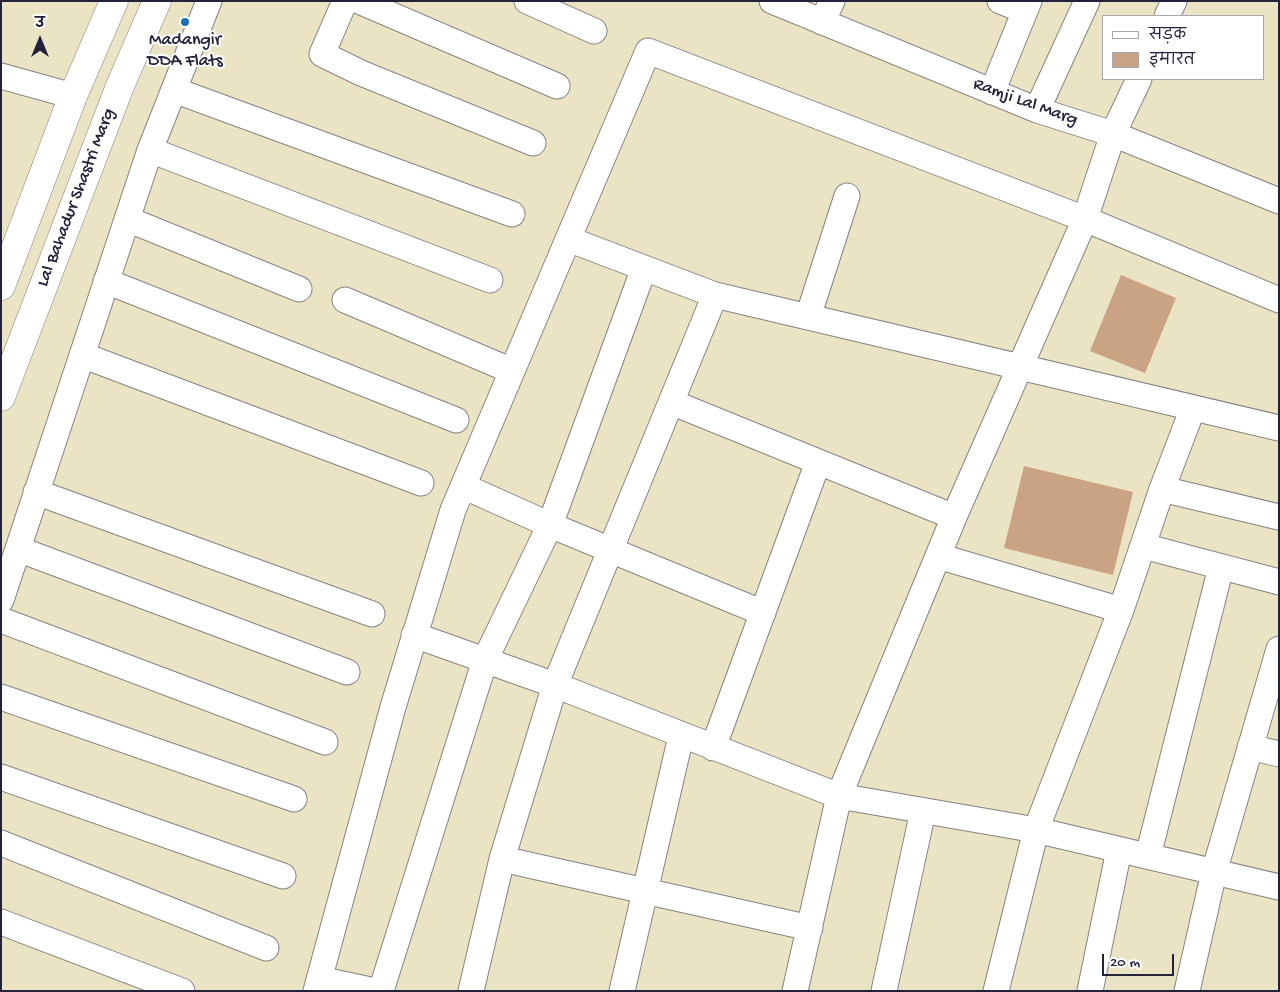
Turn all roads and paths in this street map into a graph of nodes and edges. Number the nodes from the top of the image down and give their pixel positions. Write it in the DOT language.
graph roads {
  1 [pos="114,1"];
  2 [pos="157,1"];
  3 [pos="209,1"];
  4 [pos="345,1"];
  5 [pos="359,1"];
  6 [pos="527,1"];
  7 [pos="772,1"];
  8 [pos="1000,1"];
  9 [pos="1087,1"];
  10 [pos="1174,1"];
  11 [pos="1027,6"];
  12 [pos="827,11"];
  13 [pos="1167,15"];
  14 [pos="594,31"];
  15 [pos="1,76"];
  16 [pos="1139,80"];
  17 [pos="557,86"];
  18 [pos="174,90"];
  19 [pos="992,92"];
  20 [pos="73,96"];
  21 [pos="1038,110"];
  22 [pos="1114,134"];
  23 [pos="533,143"];
  24 [pos="150,150"];
  25 [pos="847,196"];
  26 [pos="1279,201"];
  27 [pos="512,214"];
  28 [pos="127,219"];
  29 [pos="1085,219"];
  30 [pos="568,239"];
  31 [pos="644,268"];
  32 [pos="490,280"];
  33 [pos="106,281"];
  34 [pos="1,286"];
  35 [pos="299,289"];
  36 [pos="716,295"];
  37 [pos="345,300"];
  38 [pos="1279,300"];
  39 [pos="808,317"];
  40 [pos="82,355"];
  41 [pos="1020,366"];
  42 [pos="512,370"];
  43 [pos="1,396"];
  44 [pos="671,402"];
  45 [pos="1193,408"];
  46 [pos="456,420"];
  47 [pos="1279,428"];
  48 [pos="818,462"];
  49 [pos="421,483"];
  50 [pos="463,486"];
  51 [pos="1162,489"];
  52 [pos="36,492"];
  53 [pos="1279,516"];
  54 [pos="954,517"];
  55 [pos="550,525"];
  56 [pos="1142,546"];
  57 [pos="18,549"];
  58 [pos="610,550"];
  59 [pos="938,556"];
  60 [pos="1221,567"];
  61 [pos="1279,582"];
  62 [pos="1,600"];
  63 [pos="1121,610"];
  64 [pos="763,613"];
  65 [pos="372,614"];
  66 [pos="1,620"];
  67 [pos="414,635"];
  68 [pos="1279,649"];
  69 [pos="485,660"];
  70 [pos="347,672"];
  71 [pos="555,685"];
  72 [pos="1,697"];
  73 [pos="681,736"];
  74 [pos="324,742"];
  75 [pos="1250,747"];
  76 [pos="713,748"];
  77 [pos="1279,754"];
  78 [pos="1,777"];
  79 [pos="839,796"];
  80 [pos="294,799"];
  81 [pos="923,811"];
  82 [pos="1036,830"];
  83 [pos="1,843"];
  84 [pos="1119,850"];
  85 [pos="1148,856"];
  86 [pos="502,859"];
  87 [pos="1214,872"];
  88 [pos="283,876"];
  89 [pos="1279,887"];
  90 [pos="645,891"];
  91 [pos="1,922"];
  92 [pos="810,928"];
  93 [pos="266,948"];
  94 [pos="317,985"];
  95 [pos="182,991"];
  96 [pos="375,991"];
  97 [pos="381,991"];
  98 [pos="471,991"];
  99 [pos="622,991"];
  100 [pos="795,991"];
  101 [pos="884,991"];
  102 [pos="996,991"];
  103 [pos="1090,991"];
  104 [pos="1187,991"];
  1 -- 20 [label="main road"];
  2 -- 43 [label="main road, Lal Bahadur Shastri Marg"];
  3 -- 18 [label="street"];
  4 -- 23 [label="street"];
  5 -- 17 [label="street"];
  6 -- 14 [label="street"];
  7 -- 12 [label="street, Ramji Lal Marg"];
  8 -- 11 [label="street"];
  9 -- 21 [label="street"];
  10 -- 13 [label="street"];
  11 -- 19 [label="street"];
  12 -- 19 [label="street, Ramji Lal Marg"];
  15 -- 20 [label="street"];
  16 -- 22 [label="street"];
  18 -- 24 [label="street"];
  18 -- 27 [label="street"];
  19 -- 21 [label="street, Ramji Lal Marg"];
  20 -- 34 [label="main road"];
  21 -- 22 [label="street, Ramji Lal Marg"];
  22 -- 26 [label="street, Ramji Lal Marg"];
  22 -- 29 [label="street"];
  24 -- 28 [label="street"];
  24 -- 32 [label="street"];
  25 -- 39 [label="street"];
  28 -- 33 [label="street"];
  28 -- 35 [label="street"];
  29 -- 30 [label="street"];
  29 -- 38 [label="street"];
  29 -- 41 [label="street"];
  30 -- 31 [label="street"];
  30 -- 42 [label="street"];
  31 -- 36 [label="street"];
  31 -- 55 [label="street"];
  33 -- 40 [label="street"];
  33 -- 46 [label="street"];
  36 -- 39 [label="street"];
  36 -- 44 [label="street"];
  37 -- 42 [label="street"];
  39 -- 41 [label="street"];
  40 -- 49 [label="street"];
  40 -- 52 [label="street"];
  41 -- 45 [label="street"];
  41 -- 54 [label="street"];
  42 -- 50 [label="street"];
  44 -- 48 [label="street"];
  44 -- 58 [label="street"];
  45 -- 47 [label="street"];
  45 -- 51 [label="street"];
  48 -- 54 [label="street"];
  48 -- 64 [label="street"];
  50 -- 55 [label="street"];
  50 -- 67 [label="street"];
  51 -- 53 [label="street"];
  51 -- 56 [label="street"];
  52 -- 57 [label="street"];
  52 -- 65 [label="street"];
  54 -- 59 [label="street"];
  55 -- 58 [label="street"];
  55 -- 69 [label="street"];
  56 -- 60 [label="street"];
  56 -- 63 [label="street"];
  57 -- 62 [label="street"];
  57 -- 70 [label="street"];
  58 -- 64 [label="street"];
  58 -- 71 [label="street"];
  59 -- 63 [label="street"];
  59 -- 79 [label="street"];
  60 -- 61 [label="street"];
  60 -- 85 [label="street"];
  63 -- 82 [label="street"];
  64 -- 76 [label="street"];
  66 -- 74 [label="street"];
  67 -- 69 [label="street"];
  67 -- 94 [label="street"];
  68 -- 75 [label="street"];
  69 -- 71 [label="street"];
  69 -- 97 [label="street"];
  71 -- 73 [label="street"];
  71 -- 86 [label="street"];
  72 -- 80 [label="street"];
  73 -- 76 [label="street"];
  73 -- 90 [label="street"];
  75 -- 77 [label="street"];
  75 -- 87 [label="street"];
  76 -- 79 [label="street"];
  78 -- 88 [label="street"];
  79 -- 81 [label="street"];
  79 -- 92 [label="street"];
  81 -- 82 [label="street"];
  81 -- 101 [label="street"];
  82 -- 84 [label="street"];
  82 -- 102 [label="street"];
  83 -- 93 [label="street"];
  84 -- 85 [label="street"];
  84 -- 103 [label="street"];
  85 -- 87 [label="street"];
  86 -- 90 [label="street"];
  86 -- 98 [label="street"];
  87 -- 89 [label="street"];
  87 -- 104 [label="street"];
  90 -- 92 [label="street"];
  90 -- 99 [label="street"];
  91 -- 95 [label="street"];
  92 -- 100 [label="street"];
  94 -- 96 [label="street"];
}
